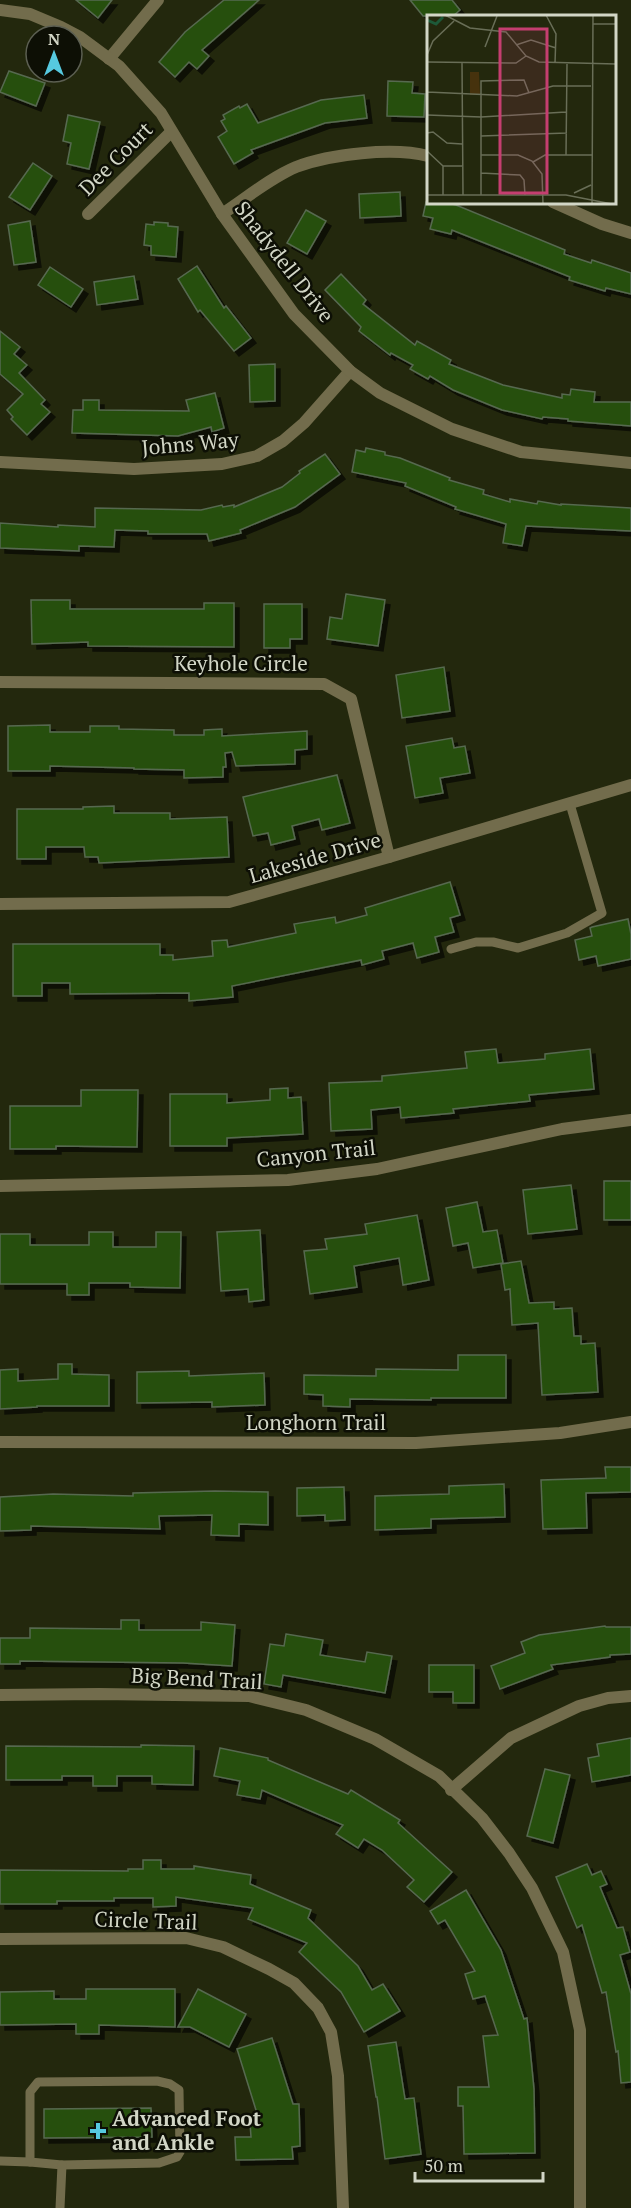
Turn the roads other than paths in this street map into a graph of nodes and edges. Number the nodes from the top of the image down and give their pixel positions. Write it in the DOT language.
graph roads {
  1 [pos="158,0"];
  2 [pos="0,10"];
  3 [pos="109,59"];
  4 [pos="171,132"];
  5 [pos="427,156"];
  6 [pos="557,204"];
  7 [pos="88,214"];
  8 [pos="222,214"];
  9 [pos="631,233"];
  10 [pos="350,371"];
  11 [pos="0,462"];
  12 [pos="631,463"];
  13 [pos="0,682"];
  14 [pos="631,785"];
  15 [pos="570,804"];
  16 [pos="389,857"];
  17 [pos="0,904"];
  18 [pos="451,949"];
  19 [pos="631,1120"];
  20 [pos="0,1186"];
  21 [pos="631,1422"];
  22 [pos="0,1442"];
  23 [pos="0,1695"];
  24 [pos="631,1696"];
  25 [pos="451,1790"];
  26 [pos="0,1939"];
  27 [pos="0,2161"];
  28 [pos="30,2162"];
  29 [pos="62,2165"];
  30 [pos="60,2208"];
  31 [pos="343,2208"];
  32 [pos="580,2208"];
  1 -- 3 [label="street"];
  2 -- 3 [label="street, Shadydell Drive"];
  3 -- 4 [label="street, Shadydell Drive"];
  4 -- 7 [label="street, Dee Court"];
  4 -- 8 [label="street, Shadydell Drive"];
  5 -- 8 [label="street"];
  6 -- 9 [label="street"];
  8 -- 10 [label="street, Shadydell Drive"];
  10 -- 11 [label="street, Johns Way"];
  10 -- 12 [label="street, Shadydell Drive"];
  13 -- 16 [label="street, Keyhole Circle"];
  14 -- 15 [label="street, Lakeside Drive"];
  15 -- 16 [label="street, Lakeside Drive"];
  15 -- 18 [label="lane"];
  16 -- 17 [label="street, Lakeside Drive"];
  19 -- 20 [label="street, Canyon Trail"];
  21 -- 22 [label="street, Longhorn Trail"];
  23 -- 25 [label="street, Big Bend Trail"];
  24 -- 25 [label="street"];
  25 -- 32 [label="street, Big Bend Trail"];
  26 -- 31 [label="street, Circle Trail"];
  27 -- 28 [label="lane"];
  28 -- 29 [label="lane"];
  28 -- 29 [label="lane"];
  29 -- 30 [label="lane"];
}
